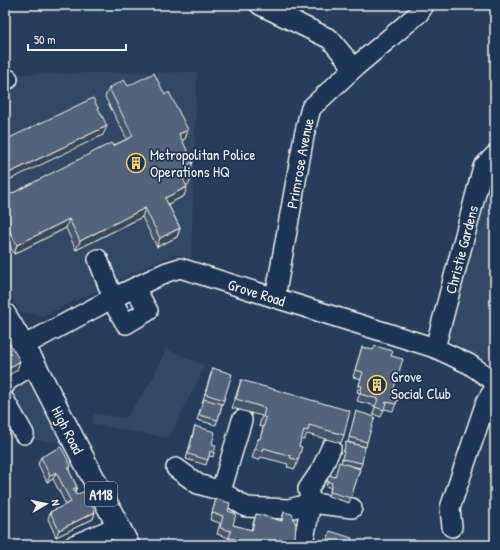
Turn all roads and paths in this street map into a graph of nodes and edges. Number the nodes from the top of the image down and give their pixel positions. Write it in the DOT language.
graph roads {
  1 [pos="260,5"];
  2 [pos="424,5"];
  3 [pos="354,68"];
  4 [pos="495,155"];
  5 [pos="98,259"];
  6 [pos="135,288"];
  7 [pos="113,298"];
  8 [pos="276,298"];
  9 [pos="5,315"];
  10 [pos="435,348"];
  11 [pos="28,355"];
  12 [pos="495,382"];
  13 [pos="5,385"];
  14 [pos="495,388"];
  15 [pos="5,401"];
  16 [pos="242,420"];
  17 [pos="24,434"];
  18 [pos="331,448"];
  19 [pos="176,468"];
  20 [pos="221,491"];
  21 [pos="311,503"];
  22 [pos="352,508"];
  23 [pos="118,526"];
  24 [pos="452,527"];
  25 [pos="74,545"];
  26 [pos="128,545"];
  27 [pos="301,545"];
  1 -- 3 [label="street"];
  2 -- 3 [label="street, Primrose Avenue"];
  3 -- 8 [label="street, Primrose Avenue"];
  4 -- 10 [label="street, Christie Gardens"];
  5 -- 7 [label="street"];
  6 -- 7 [label="street, Grove Road"];
  6 -- 7 [label="street"];
  6 -- 8 [label="street, Grove Road"];
  7 -- 11 [label="street, Grove Road"];
  8 -- 10 [label="street, Grove Road"];
  9 -- 11 [label="main road, High Road / A118"];
  10 -- 12 [label="street, Grove Road"];
  11 -- 13 [label="street, Grove Road"];
  11 -- 23 [label="main road, High Road / A118"];
  14 -- 24 [label="street"];
  15 -- 17 [label="street"];
  16 -- 20 [label="street"];
  18 -- 21 [label="street"];
  19 -- 20 [label="street"];
  20 -- 21 [label="street"];
  21 -- 22 [label="street"];
  21 -- 27 [label="street"];
  23 -- 25 [label="street"];
  23 -- 26 [label="main road, High Road / A118"];
}
